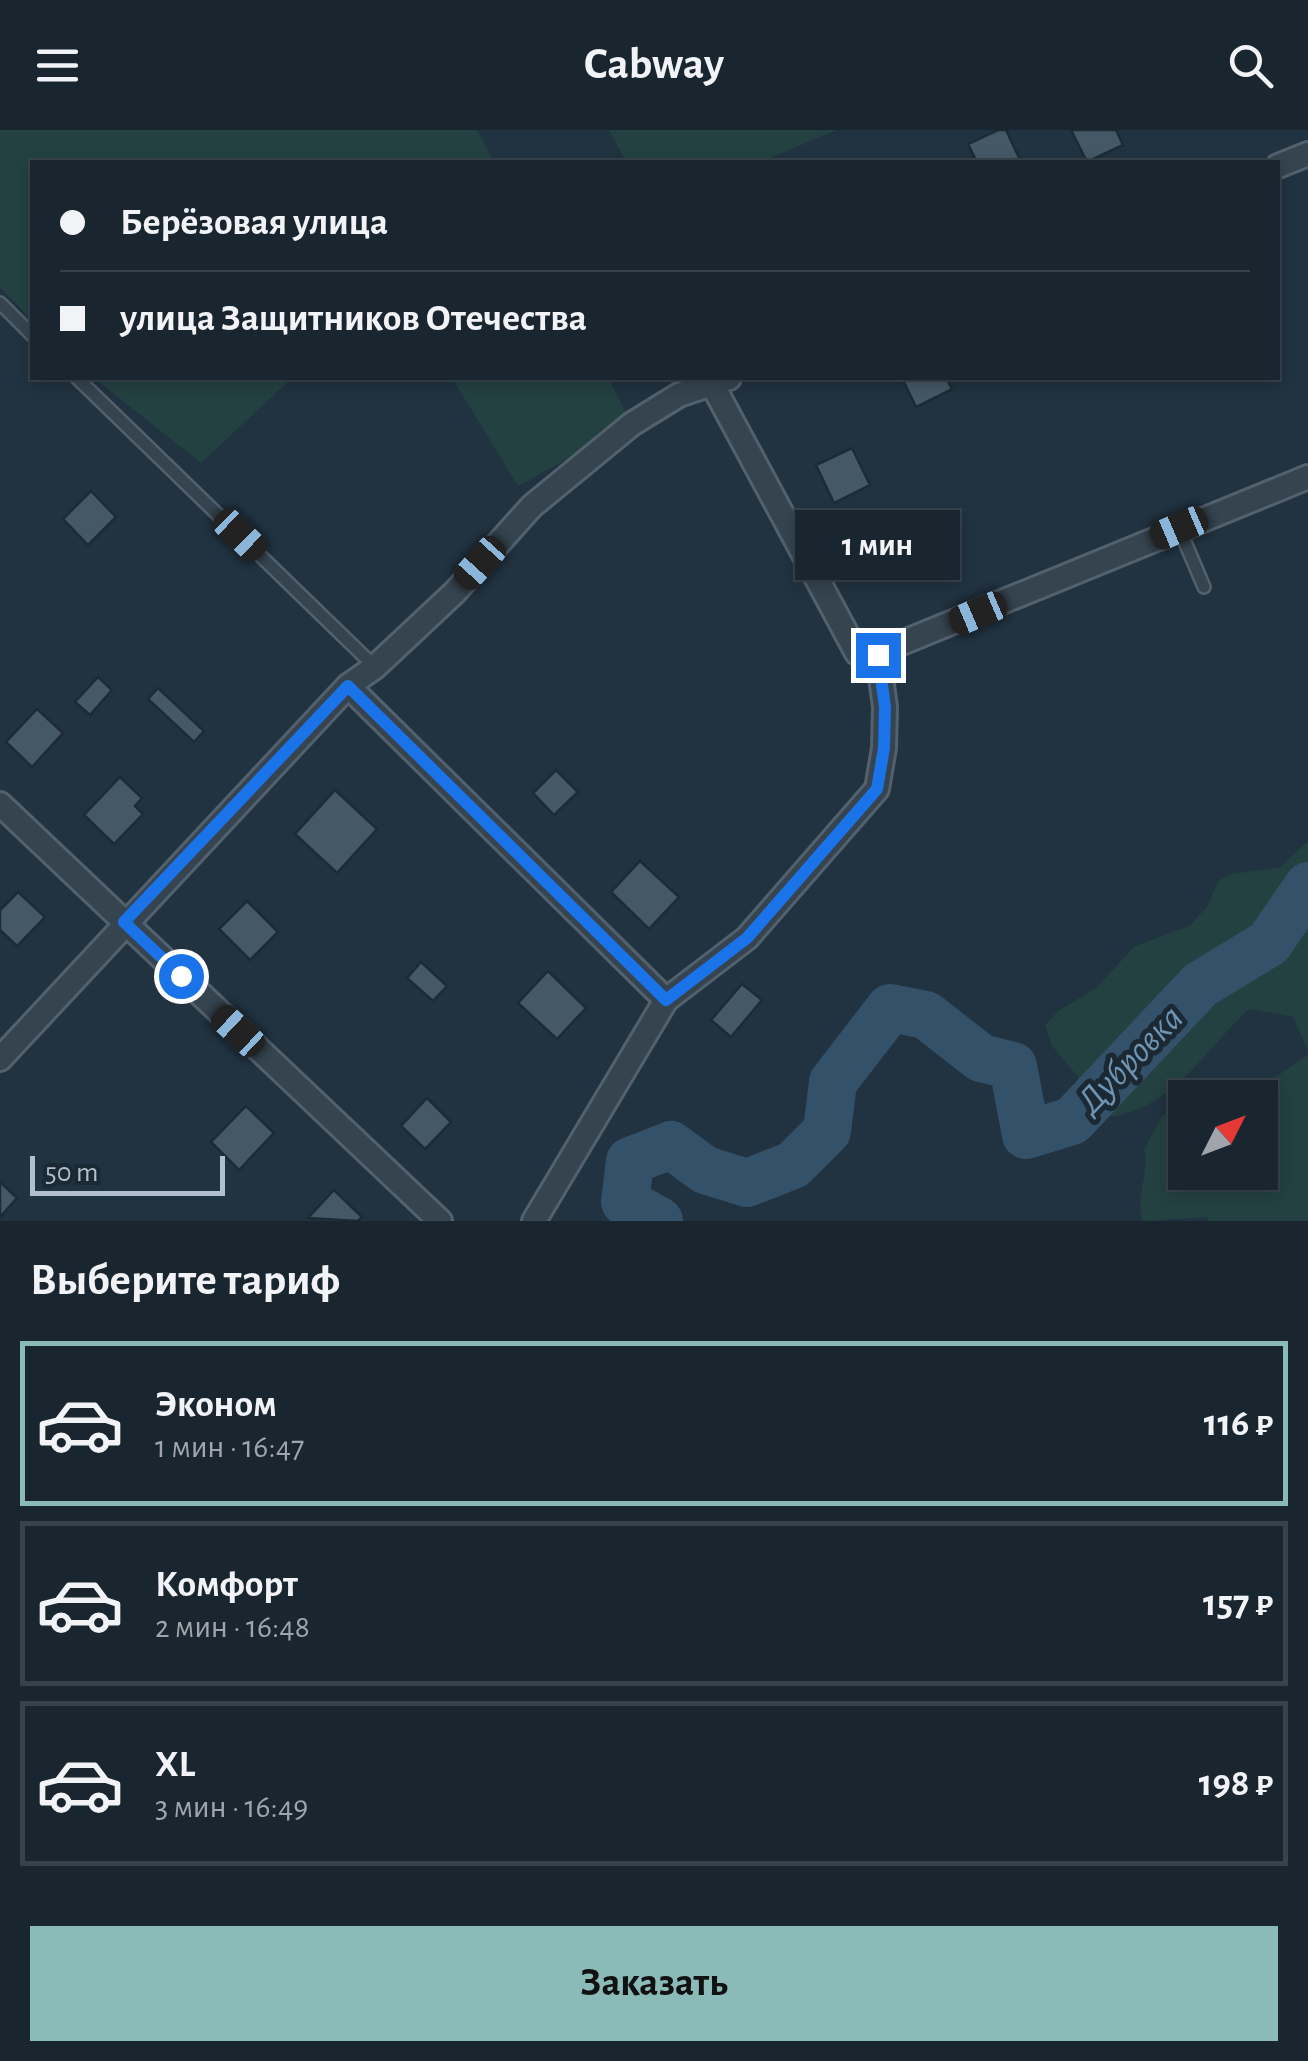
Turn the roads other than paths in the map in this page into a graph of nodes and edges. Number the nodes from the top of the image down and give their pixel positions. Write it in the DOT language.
graph roads {
  1 [pos="1308,154"];
  2 [pos="1280,165"];
  3 [pos="0,303"];
  4 [pos="30,332"];
  5 [pos="79,380"];
  6 [pos="721,381"];
  7 [pos="1308,477"];
  8 [pos="1179,528"];
  9 [pos="1204,587"];
  10 [pos="878,655"];
  11 [pos="375,666"];
  12 [pos="348,686"];
  13 [pos="0,804"];
  14 [pos="124,922"];
  15 [pos="666,1000"];
  16 [pos="0,1059"];
  17 [pos="440,1221"];
  18 [pos="534,1221"];
  1 -- 2 [label="street"];
  3 -- 4 [label="lane"];
  5 -- 11 [label="lane"];
  6 -- 10 [label="street"];
  6 -- 11 [label="street"];
  7 -- 8 [label="street"];
  8 -- 9 [label="lane"];
  8 -- 10 [label="street"];
  10 -- 15 [label="street"];
  11 -- 12 [label="street"];
  12 -- 14 [label="street"];
  12 -- 15 [label="street"];
  13 -- 14 [label="street"];
  14 -- 16 [label="street"];
  14 -- 17 [label="street"];
  15 -- 18 [label="street"];
}
